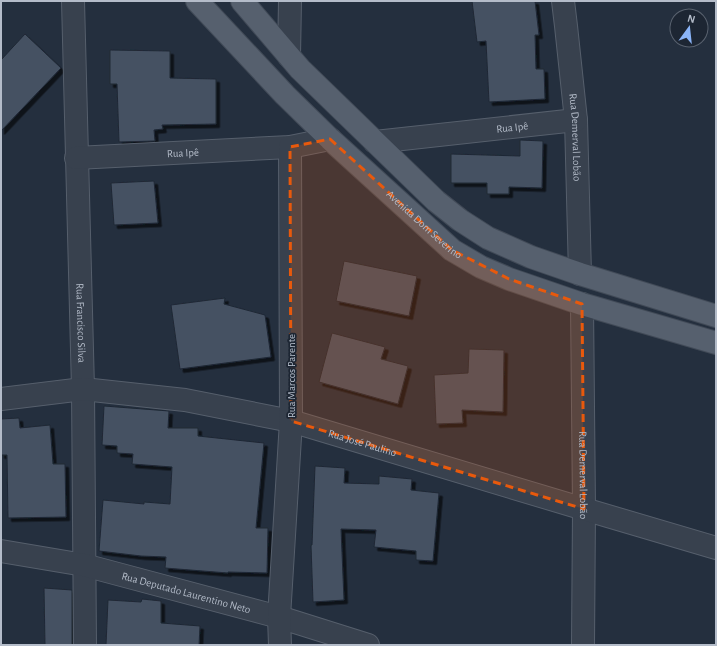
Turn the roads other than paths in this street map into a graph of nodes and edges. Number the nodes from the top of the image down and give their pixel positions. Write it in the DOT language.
graph roads {
  1 [pos="73,1"];
  2 [pos="197,1"];
  3 [pos="242,1"];
  4 [pos="290,1"];
  5 [pos="563,1"];
  6 [pos="289,56"];
  7 [pos="576,120"];
  8 [pos="330,139"];
  9 [pos="376,142"];
  10 [pos="290,147"];
  11 [pos="76,158"];
  12 [pos="580,274"];
  13 [pos="582,304"];
  14 [pos="716,316"];
  15 [pos="716,343"];
  16 [pos="83,389"];
  17 [pos="1,399"];
  18 [pos="291,421"];
  19 [pos="584,510"];
  20 [pos="716,548"];
  21 [pos="1,550"];
  22 [pos="84,565"];
  23 [pos="280,617"];
  24 [pos="85,645"];
  25 [pos="280,645"];
  26 [pos="368,645"];
  27 [pos="583,645"];
  1 -- 11 [label="street, Rua Francisco Silva"];
  2 -- 8 [label="main road, Avenida Dom Severino"];
  3 -- 6 [label="main road"];
  4 -- 6 [label="street"];
  5 -- 7 [label="street, Rua Demerval Lobão"];
  6 -- 9 [label="main road"];
  7 -- 9 [label="street, Rua Ipê"];
  7 -- 12 [label="street, Rua Demerval Lobão"];
  8 -- 10 [label="street"];
  8 -- 13 [label="main road, Avenida Dom Severino"];
  9 -- 12 [label="main road"];
  10 -- 11 [label="street, Rua Ipê"];
  10 -- 18 [label="street, Rua Marcos Parente"];
  11 -- 16 [label="street, Rua Francisco Silva"];
  12 -- 14 [label="main road"];
  13 -- 15 [label="main road, Avenida Dom Severino"];
  13 -- 19 [label="street, Rua Demerval Lobão"];
  16 -- 17 [label="street, Rua José Paulino"];
  16 -- 18 [label="street, Rua José Paulino"];
  16 -- 22 [label="street, Rua Francisco Silva"];
  18 -- 19 [label="street, Rua José Paulino"];
  18 -- 23 [label="street, Rua Marcos Parente"];
  19 -- 20 [label="street, Rua José Paulino"];
  19 -- 27 [label="street, Rua Demerval Lobão"];
  21 -- 22 [label="street, Rua Deputado Laurentino Neto"];
  22 -- 23 [label="street, Rua Deputado Laurentino Neto"];
  22 -- 24 [label="street, Rua Francisco Silva"];
  23 -- 25 [label="street, Rua Marcos Parente"];
  23 -- 26 [label="street, Rua Deputado Laurentino Neto"];
}
